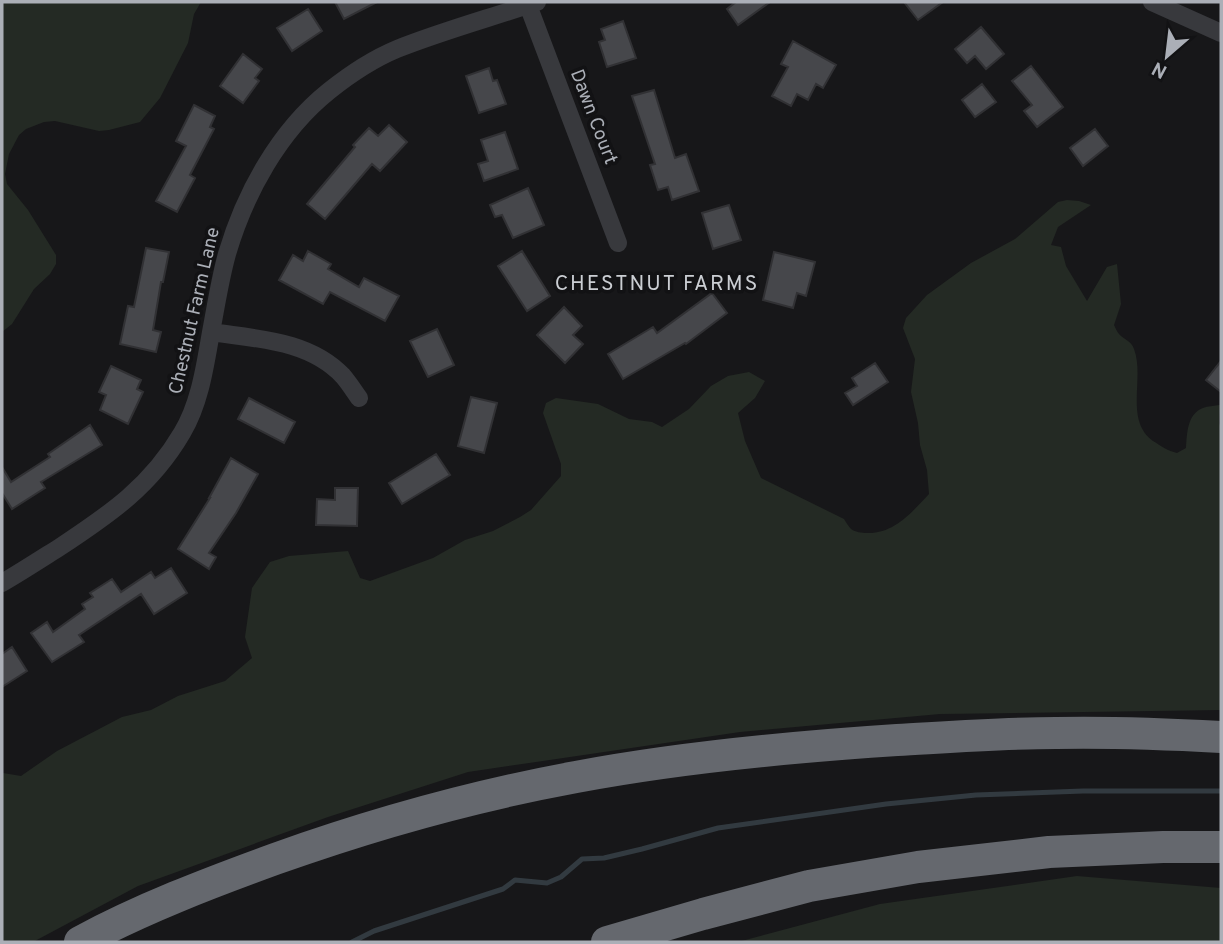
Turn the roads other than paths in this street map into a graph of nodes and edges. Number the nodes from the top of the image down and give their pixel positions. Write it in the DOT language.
graph roads {
  1 [pos="1152,2"];
  2 [pos="532,3"];
  3 [pos="1221,33"];
  4 [pos="618,243"];
  5 [pos="211,332"];
  6 [pos="359,398"];
  7 [pos="2,583"];
  8 [pos="1221,737"];
  9 [pos="1221,847"];
  10 [pos="80,942"];
  11 [pos="607,942"];
  1 -- 3 [label="street"];
  2 -- 4 [label="street, Dawn Court"];
  2 -- 5 [label="street, Chestnut Farm Lane"];
  5 -- 6 [label="street"];
  5 -- 7 [label="street, Chestnut Farm Lane"];
  8 -- 10 [label="highway"];
  9 -- 11 [label="highway"];
}
